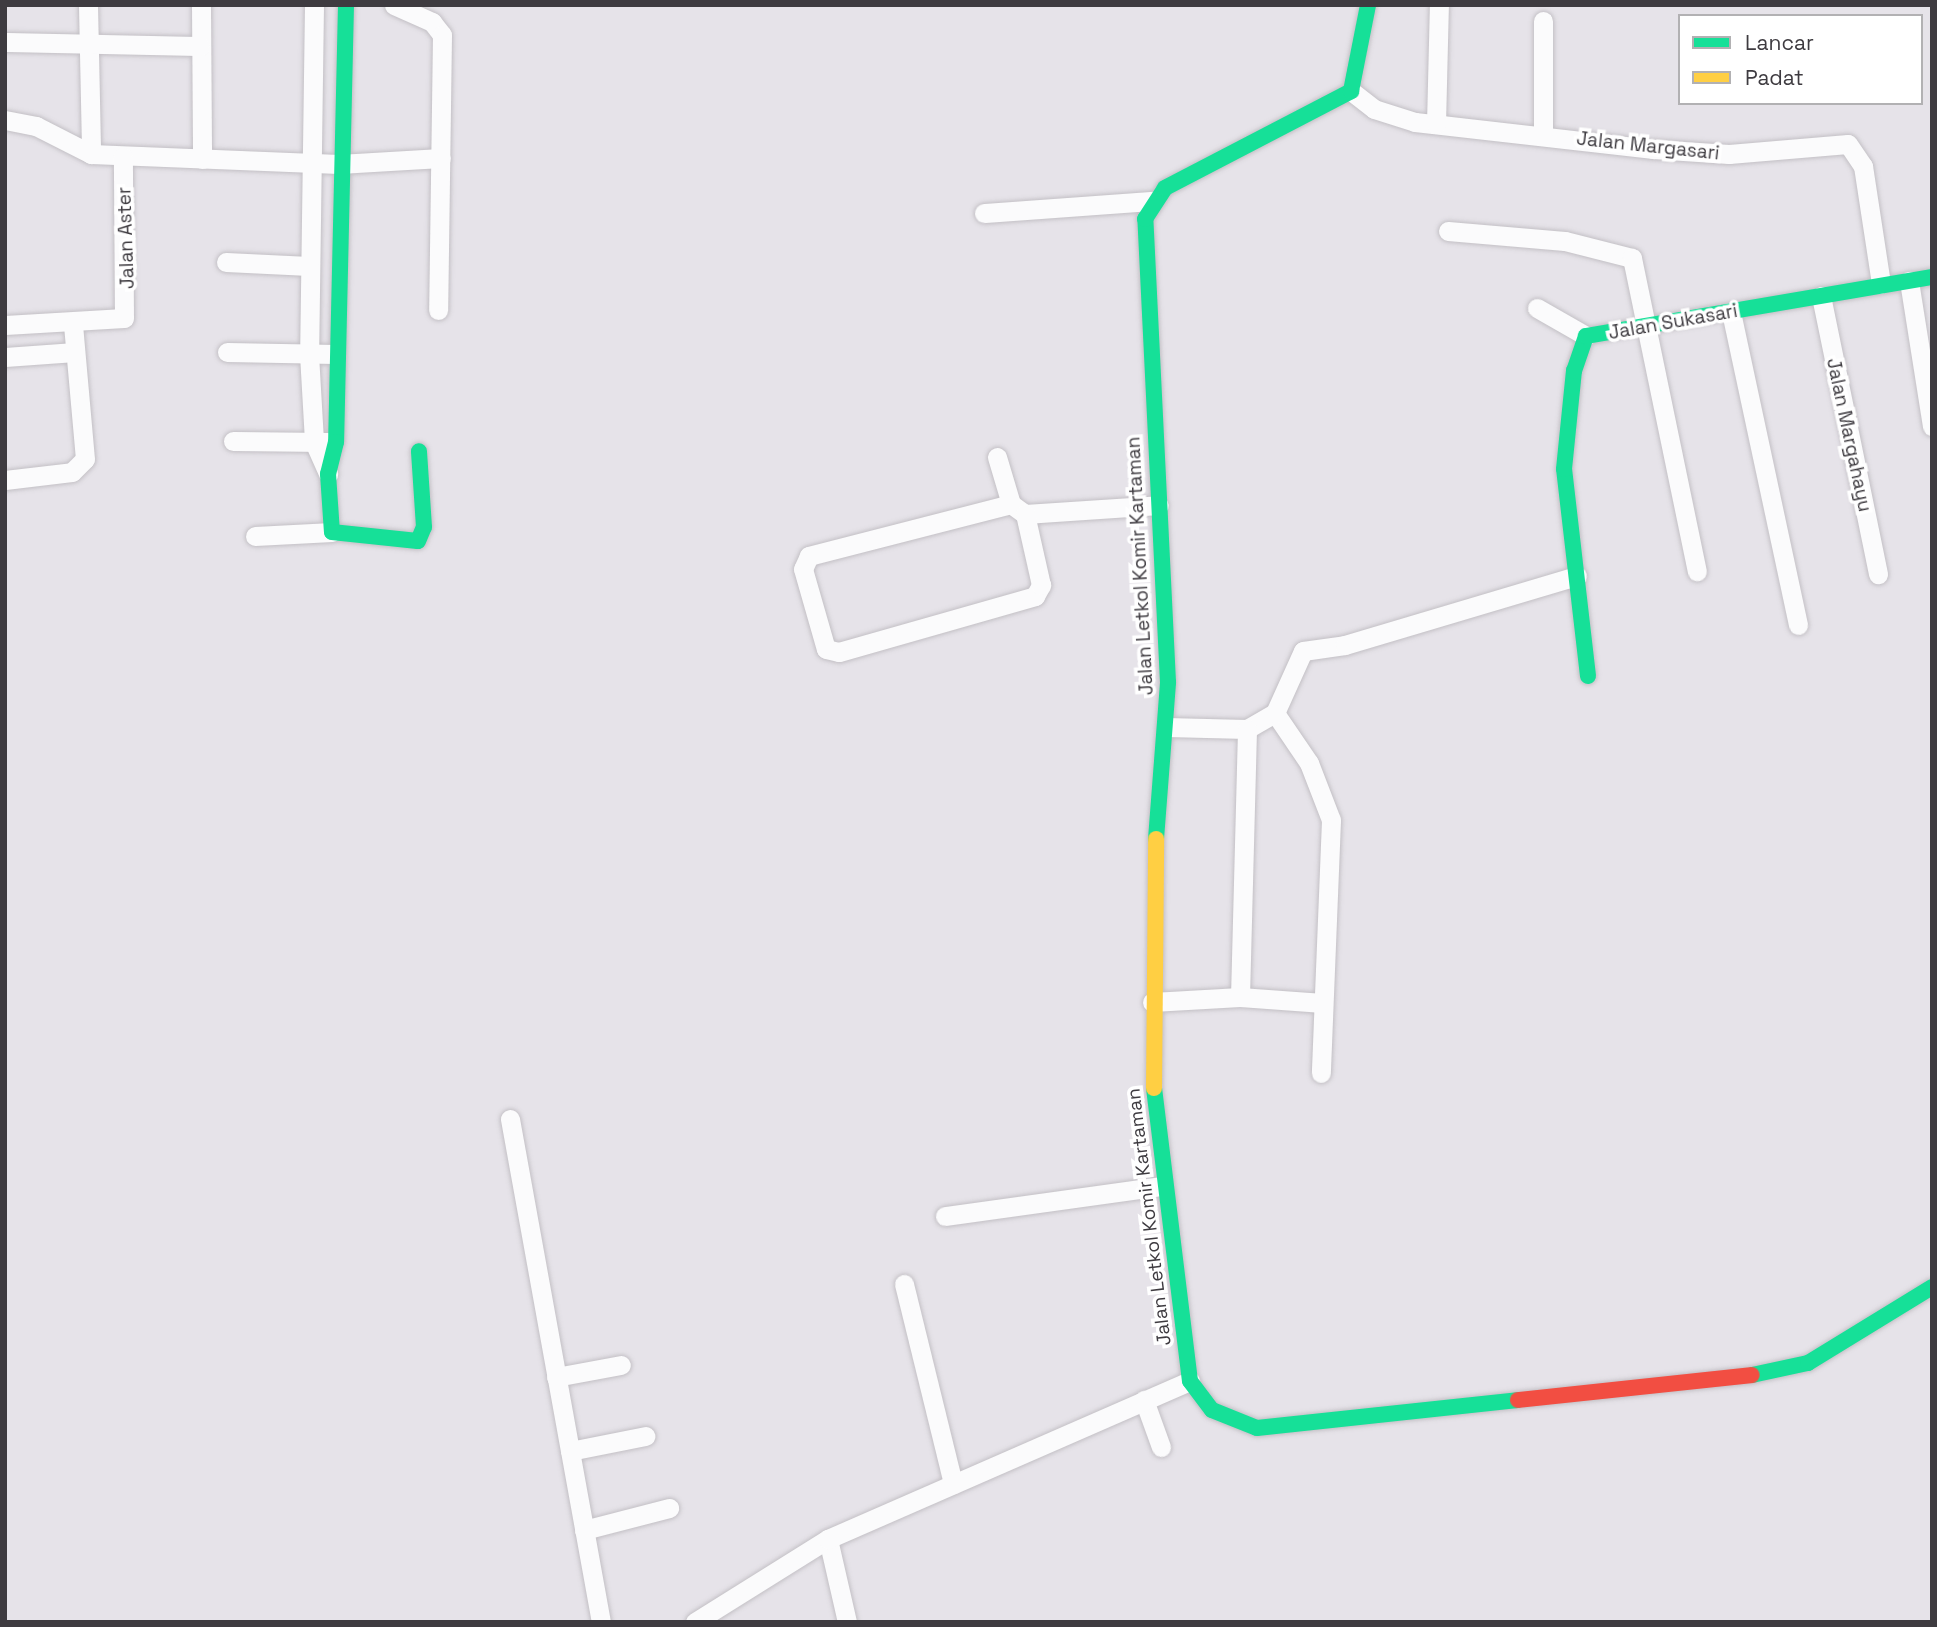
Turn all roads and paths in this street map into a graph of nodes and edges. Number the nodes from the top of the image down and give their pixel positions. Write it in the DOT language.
graph roads {
  1 [pos="88,5"];
  2 [pos="201,5"];
  3 [pos="314,5"];
  4 [pos="346,5"];
  5 [pos="394,5"];
  6 [pos="1368,5"];
  7 [pos="1439,5"];
  8 [pos="1544,22"];
  9 [pos="5,42"];
  10 [pos="89,42"];
  11 [pos="200,46"];
  12 [pos="1351,91"];
  13 [pos="5,120"];
  14 [pos="1436,124"];
  15 [pos="1543,135"];
  16 [pos="91,154"];
  17 [pos="123,156"];
  18 [pos="441,158"];
  19 [pos="202,159"];
  20 [pos="309,163"];
  21 [pos="339,164"];
  22 [pos="1152,201"];
  23 [pos="984,213"];
  24 [pos="1448,230"];
  25 [pos="226,262"];
  26 [pos="309,266"];
  27 [pos="1932,277"];
  28 [pos="1909,281"];
  29 [pos="1881,284"];
  30 [pos="1821,296"];
  31 [pos="5,305"];
  32 [pos="1537,308"];
  33 [pos="438,310"];
  34 [pos="1731,312"];
  35 [pos="5,323"];
  36 [pos="73,324"];
  37 [pos="1646,330"];
  38 [pos="1586,336"];
  39 [pos="75,352"];
  40 [pos="228,352"];
  41 [pos="335,354"];
  42 [pos="309,355"];
  43 [pos="5,357"];
  44 [pos="1932,426"];
  45 [pos="233,441"];
  46 [pos="314,442"];
  47 [pos="337,442"];
  48 [pos="419,451"];
  49 [pos="997,457"];
  50 [pos="328,474"];
  51 [pos="5,480"];
  52 [pos="1159,505"];
  53 [pos="1018,509"];
  54 [pos="332,533"];
  55 [pos="255,536"];
  56 [pos="1697,571"];
  57 [pos="1878,574"];
  58 [pos="1577,576"];
  59 [pos="1798,625"];
  60 [pos="1588,676"];
  61 [pos="1275,713"];
  62 [pos="1166,727"];
  63 [pos="1247,729"];
  64 [pos="1240,997"];
  65 [pos="1152,1002"];
  66 [pos="1323,1003"];
  67 [pos="1321,1073"];
  68 [pos="510,1119"];
  69 [pos="1162,1185"];
  70 [pos="946,1216"];
  71 [pos="904,1284"];
  72 [pos="1932,1287"];
  73 [pos="621,1365"];
  74 [pos="556,1377"];
  75 [pos="1190,1381"];
  76 [pos="1144,1400"];
  77 [pos="646,1436"];
  78 [pos="1161,1447"];
  79 [pos="570,1451"];
  80 [pos="953,1484"];
  81 [pos="669,1508"];
  82 [pos="584,1530"];
  83 [pos="828,1539"];
  84 [pos="601,1622"];
  85 [pos="695,1622"];
  86 [pos="847,1622"];
  1 -- 10 [label="street"];
  2 -- 11 [label="street"];
  3 -- 20 [label="street"];
  4 -- 21 [label="street"];
  5 -- 18 [label="street"];
  6 -- 12 [label="street"];
  7 -- 14 [label="street"];
  8 -- 15 [label="street"];
  9 -- 10 [label="street"];
  10 -- 11 [label="street"];
  10 -- 16 [label="street"];
  11 -- 19 [label="street"];
  12 -- 14 [label="street, Jalan Margasari"];
  12 -- 22 [label="street"];
  13 -- 16 [label="street"];
  14 -- 15 [label="street, Jalan Margasari"];
  15 -- 29 [label="street, Jalan Margasari"];
  16 -- 17 [label="street"];
  17 -- 19 [label="street"];
  17 -- 36 [label="street, Jalan Aster"];
  18 -- 21 [label="street"];
  18 -- 33 [label="street"];
  19 -- 20 [label="street"];
  20 -- 21 [label="street"];
  20 -- 26 [label="street"];
  21 -- 41 [label="street"];
  22 -- 23 [label="street"];
  22 -- 52 [label="street, Jalan Letkol Komir Kartaman"];
  24 -- 37 [label="street"];
  25 -- 26 [label="street"];
  26 -- 42 [label="street"];
  27 -- 28 [label="street, Jalan Sukasari"];
  28 -- 29 [label="street, Jalan Sukasari"];
  28 -- 44 [label="street"];
  29 -- 30 [label="street, Jalan Sukasari"];
  30 -- 34 [label="street, Jalan Sukasari"];
  30 -- 57 [label="street, Jalan Margahayu"];
  31 -- 35 [label="street"];
  32 -- 38 [label="street"];
  34 -- 37 [label="street, Jalan Sukasari"];
  34 -- 59 [label="street"];
  35 -- 36 [label="street"];
  36 -- 39 [label="street"];
  37 -- 38 [label="street, Jalan Sukasari"];
  37 -- 56 [label="street"];
  38 -- 58 [label="street, Jalan Sukasari"];
  39 -- 43 [label="street"];
  39 -- 51 [label="street"];
  40 -- 42 [label="street"];
  41 -- 42 [label="street"];
  41 -- 47 [label="street"];
  42 -- 46 [label="street"];
  45 -- 46 [label="street"];
  46 -- 47 [label="street"];
  46 -- 50 [label="street"];
  47 -- 50 [label="street"];
  48 -- 54 [label="street"];
  49 -- 53 [label="street"];
  50 -- 54 [label="street"];
  52 -- 53 [label="street"];
  52 -- 62 [label="street, Jalan Letkol Komir Kartaman"];
  53 -- 53 [label="street"];
  54 -- 55 [label="street"];
  58 -- 60 [label="street, Jalan Sukasari"];
  58 -- 61 [label="street"];
  61 -- 63 [label="street"];
  61 -- 66 [label="street"];
  62 -- 63 [label="street"];
  62 -- 65 [label="street, Jalan Letkol Komir Kartaman"];
  63 -- 64 [label="street"];
  64 -- 65 [label="street"];
  64 -- 66 [label="street"];
  65 -- 69 [label="street, Jalan Letkol Komir Kartaman"];
  66 -- 67 [label="street"];
  68 -- 74 [label="street"];
  69 -- 70 [label="street"];
  69 -- 75 [label="street, Jalan Letkol Komir Kartaman"];
  71 -- 80 [label="street"];
  72 -- 75 [label="street"];
  73 -- 74 [label="street"];
  74 -- 79 [label="street"];
  75 -- 76 [label="street"];
  76 -- 78 [label="street"];
  76 -- 80 [label="street"];
  77 -- 79 [label="street"];
  79 -- 82 [label="street"];
  80 -- 83 [label="street"];
  81 -- 82 [label="street"];
  82 -- 84 [label="street"];
  83 -- 85 [label="street"];
  83 -- 86 [label="street"];
}
